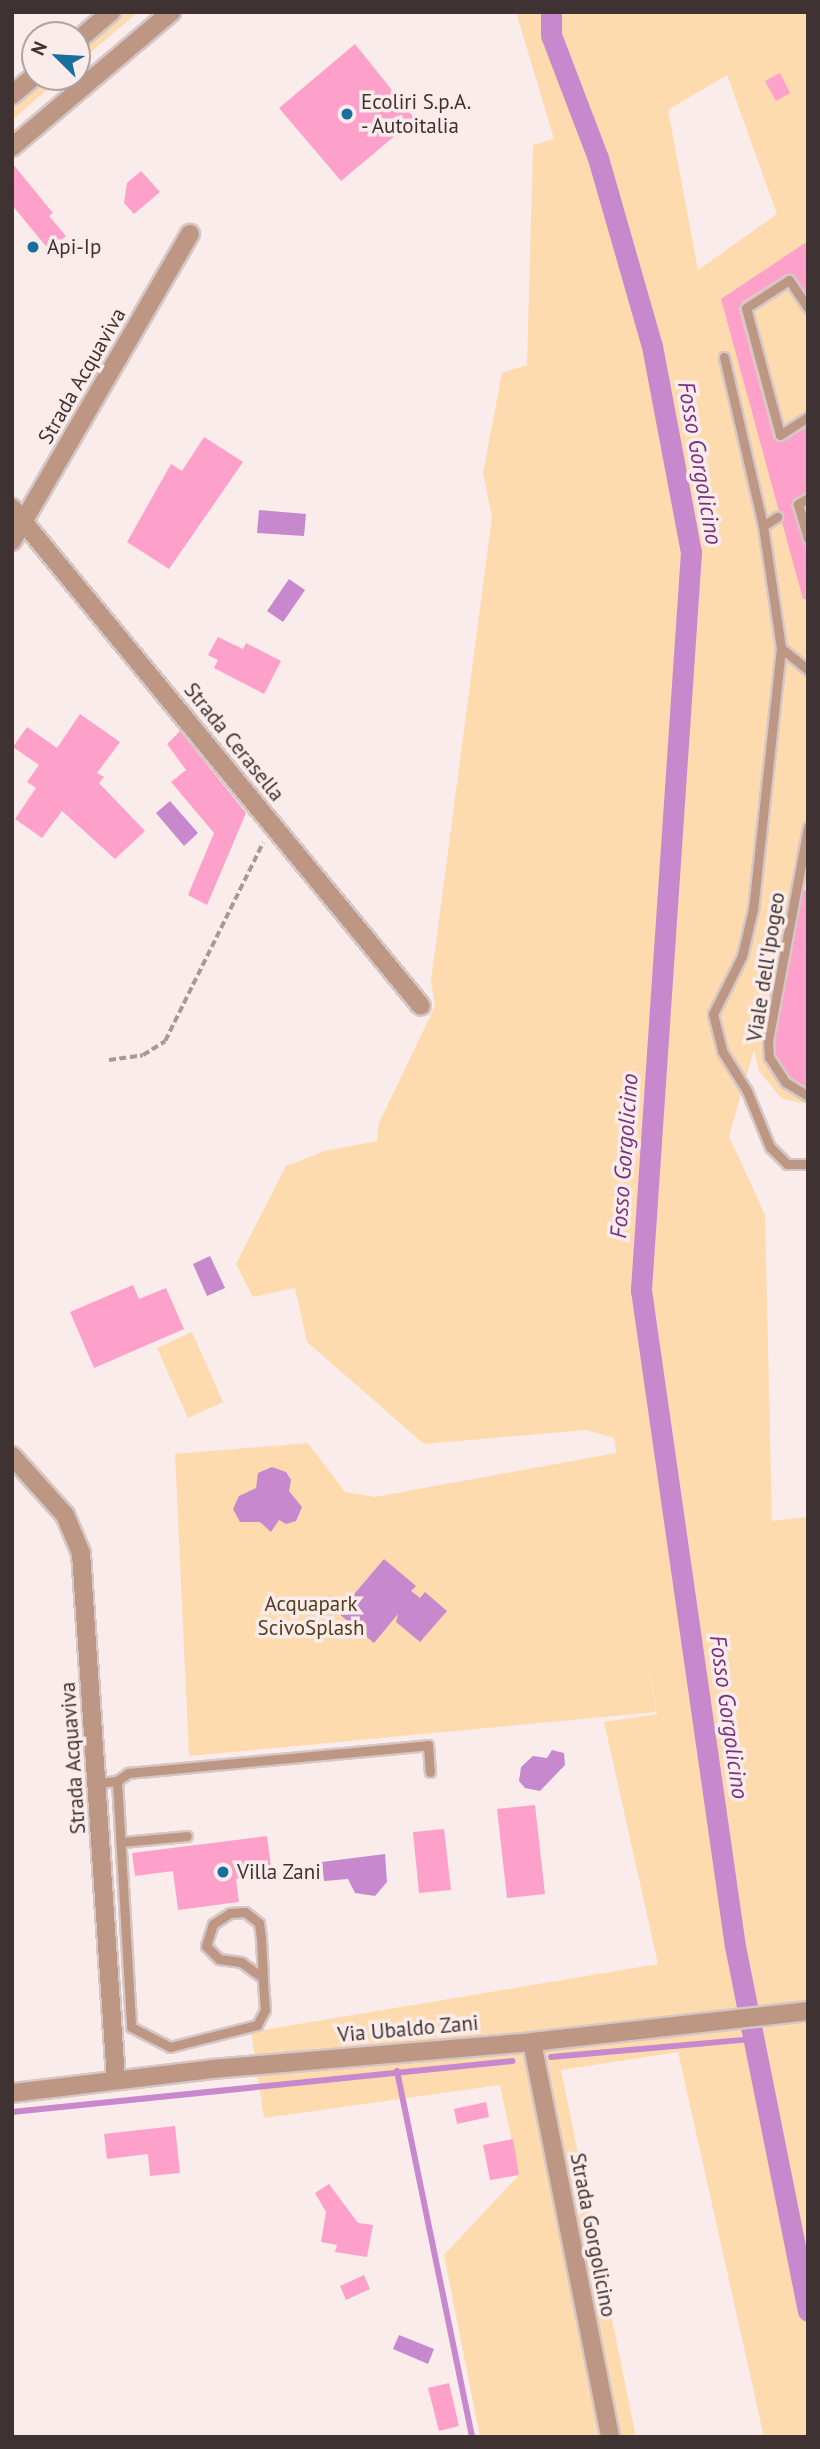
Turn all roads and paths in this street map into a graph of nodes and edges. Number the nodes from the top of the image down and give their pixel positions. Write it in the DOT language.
graph roads {
  1 [pos="111,12"];
  2 [pos="171,12"];
  3 [pos="91,29"];
  4 [pos="12,147"];
  5 [pos="190,234"];
  6 [pos="808,307"];
  7 [pos="724,357"];
  8 [pos="808,417"];
  9 [pos="808,498"];
  10 [pos="18,515"];
  11 [pos="777,517"];
  12 [pos="764,526"];
  13 [pos="808,539"];
  14 [pos="12,541"];
  15 [pos="781,648"];
  16 [pos="808,670"];
  17 [pos="272,824"];
  18 [pos="808,827"];
  19 [pos="421,1006"];
  20 [pos="109,1060"];
  21 [pos="808,1096"];
  22 [pos="808,1164"];
  23 [pos="12,1457"];
  24 [pos="430,1772"];
  25 [pos="117,1781"];
  26 [pos="97,1783"];
  27 [pos="187,1836"];
  28 [pos="121,1842"];
  29 [pos="264,1978"];
  30 [pos="808,2011"];
  31 [pos="532,2042"];
  32 [pos="116,2080"];
  33 [pos="12,2093"];
  34 [pos="610,2437"];
  1 -- 3 [label="street"];
  2 -- 4 [label="street"];
  5 -- 10 [label="street, Strada Acquaviva"];
  6 -- 8 [label="lane"];
  7 -- 12 [label="lane"];
  9 -- 13 [label="lane"];
  10 -- 14 [label="street, Strada Acquaviva"];
  10 -- 17 [label="street, Strada Cerasella"];
  11 -- 12 [label="lane"];
  12 -- 15 [label="lane"];
  15 -- 16 [label="lane"];
  15 -- 22 [label="lane"];
  17 -- 19 [label="street, Strada Cerasella"];
  17 -- 20 [label="path"];
  18 -- 21 [label="lane, Viale dell'Ipogeo"];
  23 -- 26 [label="street, Strada Acquaviva"];
  24 -- 25 [label="lane"];
  25 -- 26 [label="lane"];
  25 -- 28 [label="lane"];
  26 -- 32 [label="street, Strada Acquaviva"];
  27 -- 28 [label="lane"];
  28 -- 29 [label="lane"];
  29 -- 29 [label="lane"];
  30 -- 31 [label="street, Via Ubaldo Zani"];
  31 -- 32 [label="street, Via Ubaldo Zani"];
  31 -- 34 [label="street, Strada Gorgolicino"];
  32 -- 33 [label="street, Via Ubaldo Zani"];
}
